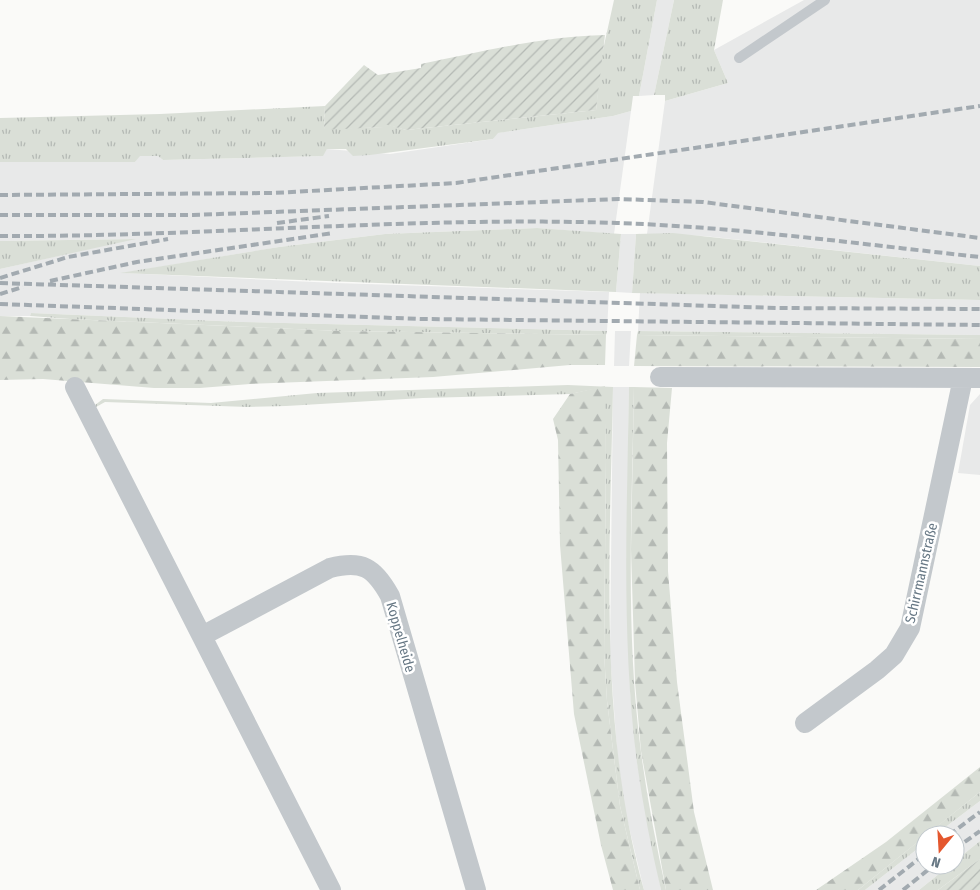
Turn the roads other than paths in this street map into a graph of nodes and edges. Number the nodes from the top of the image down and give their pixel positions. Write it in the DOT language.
graph roads {
  1 [pos="824,0"];
  2 [pos="739,58"];
  3 [pos="660,377"];
  4 [pos="971,378"];
  5 [pos="75,387"];
  6 [pos="202,636"];
  7 [pos="805,722"];
  8 [pos="331,890"];
  9 [pos="476,890"];
  1 -- 2 [label="lane"];
  3 -- 4 [label="street, Schirrmannstraße"];
  4 -- 7 [label="street, Schirrmannstraße"];
  5 -- 6 [label="street"];
  6 -- 8 [label="street"];
  6 -- 9 [label="street, Koppelheide"];
}
